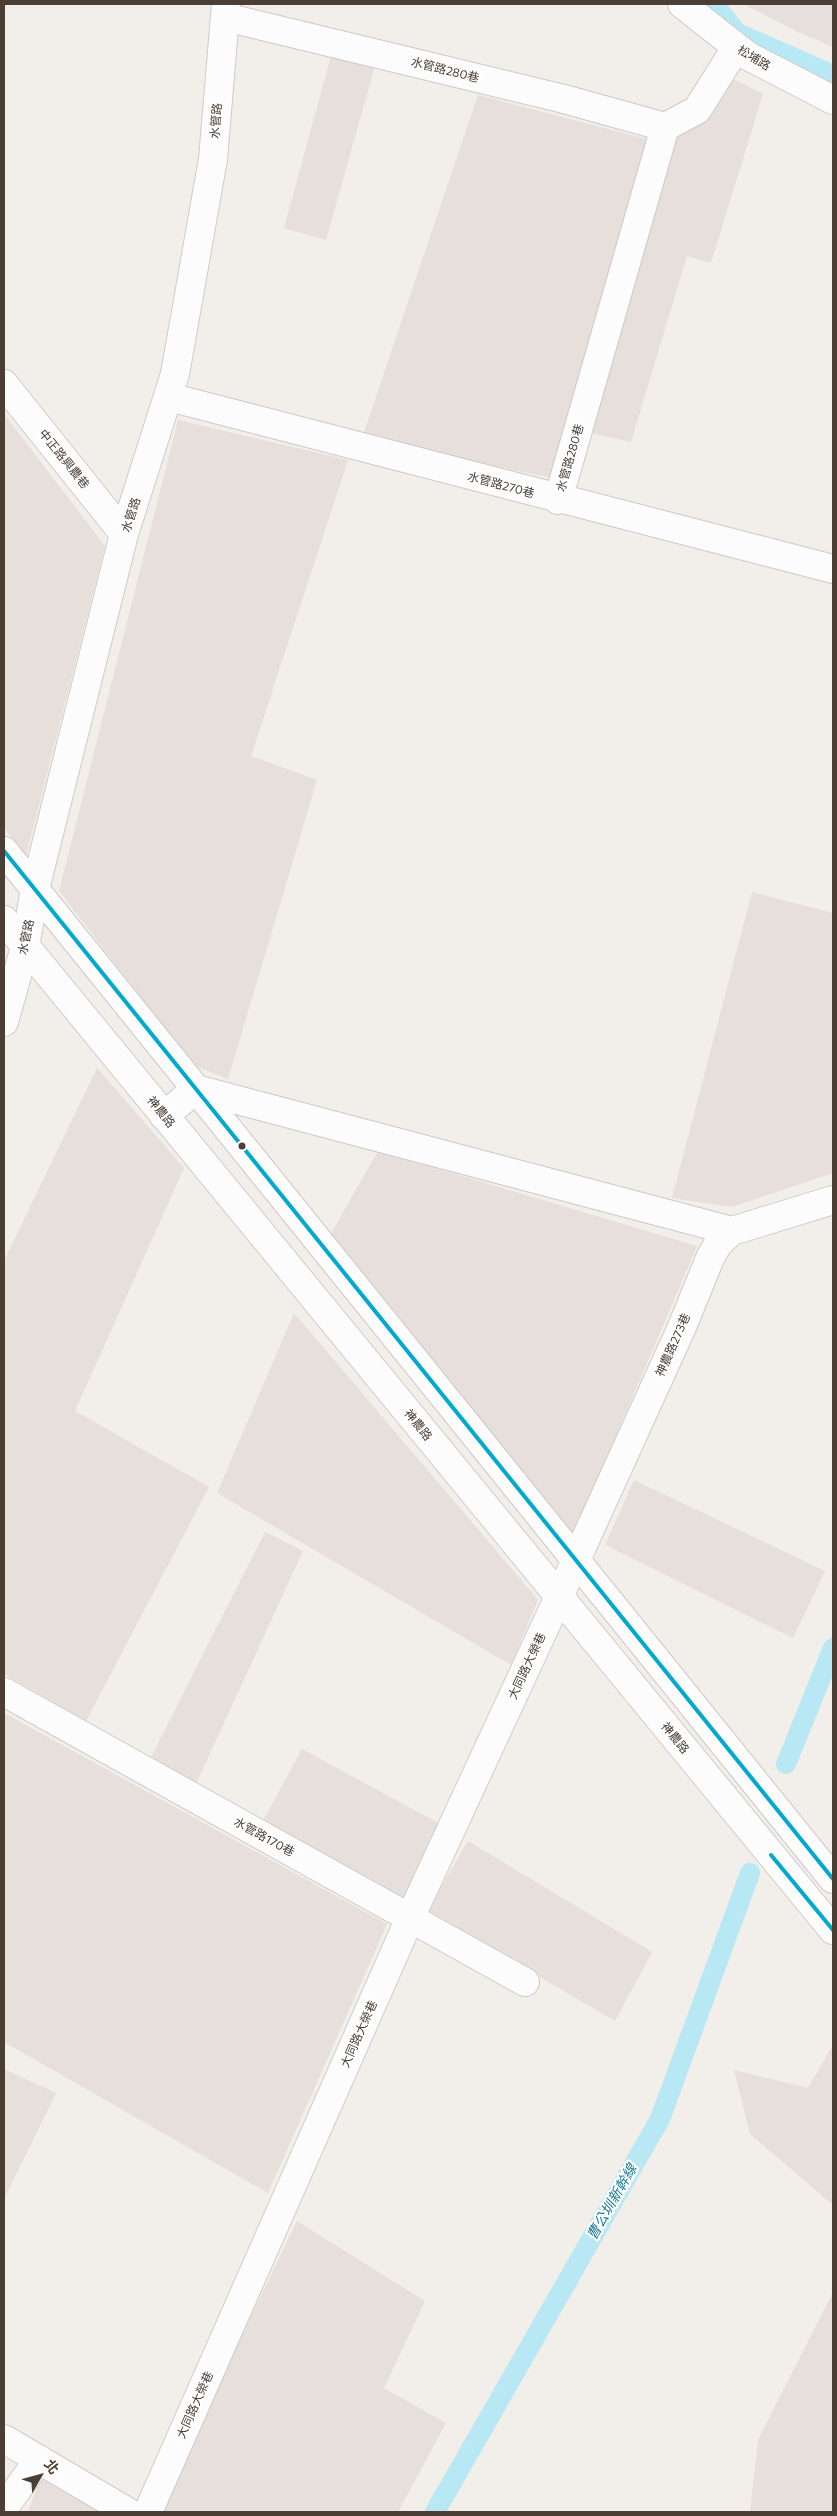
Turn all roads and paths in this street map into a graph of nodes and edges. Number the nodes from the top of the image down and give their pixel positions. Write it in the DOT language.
graph roads {
  1 [pos="682,4"];
  2 [pos="225,10"];
  3 [pos="736,48"];
  4 [pos="833,100"];
  5 [pos="665,127"];
  6 [pos="4,384"];
  7 [pos="169,397"];
  8 [pos="558,500"];
  9 [pos="124,534"];
  10 [pos="833,570"];
  11 [pos="4,851"];
  12 [pos="35,889"];
  13 [pos="4,920"];
  14 [pos="25,947"];
  15 [pos="4,1022"];
  16 [pos="196,1089"];
  17 [pos="164,1116"];
  18 [pos="833,1200"];
  19 [pos="732,1231"];
  20 [pos="576,1560"];
  21 [pos="559,1597"];
  22 [pos="4,1692"];
  23 [pos="831,1866"];
  24 [pos="410,1918"];
  25 [pos="833,1930"];
  26 [pos="525,1982"];
  27 [pos="4,2439"];
  28 [pos="39,2459"];
  29 [pos="4,2508"];
  30 [pos="128,2512"];
  31 [pos="148,2512"];
  1 -- 3 [label="street, 松埔路"];
  2 -- 5 [label="street, 水管路280巷"];
  2 -- 7 [label="street, 水管路"];
  3 -- 4 [label="street, 松埔路"];
  3 -- 5 [label="street"];
  5 -- 8 [label="street, 水管路280巷"];
  6 -- 9 [label="street, 中正路興農巷"];
  7 -- 8 [label="street, 水管路270巷"];
  7 -- 9 [label="street, 水管路"];
  8 -- 10 [label="street, 水管路270巷"];
  9 -- 12 [label="street, 水管路"];
  11 -- 12 [label="street"];
  12 -- 14 [label="street, 水管路"];
  12 -- 16 [label="street"];
  13 -- 14 [label="street, 神農路"];
  14 -- 15 [label="street, 水管路"];
  14 -- 17 [label="street, 神農路"];
  16 -- 17 [label="street"];
  16 -- 19 [label="street"];
  16 -- 20 [label="street"];
  17 -- 21 [label="street, 神農路"];
  18 -- 19 [label="street, 神農路273巷"];
  19 -- 20 [label="street, 神農路273巷"];
  20 -- 21 [label="street, 大同路大榮巷"];
  20 -- 23 [label="street"];
  21 -- 24 [label="street, 大同路大榮巷"];
  21 -- 25 [label="street, 神農路"];
  22 -- 24 [label="street, 水管路170巷"];
  24 -- 26 [label="street, 水管路170巷"];
  24 -- 31 [label="street, 大同路大榮巷"];
  27 -- 28 [label="street"];
  28 -- 29 [label="street"];
  28 -- 30 [label="street"];
}
